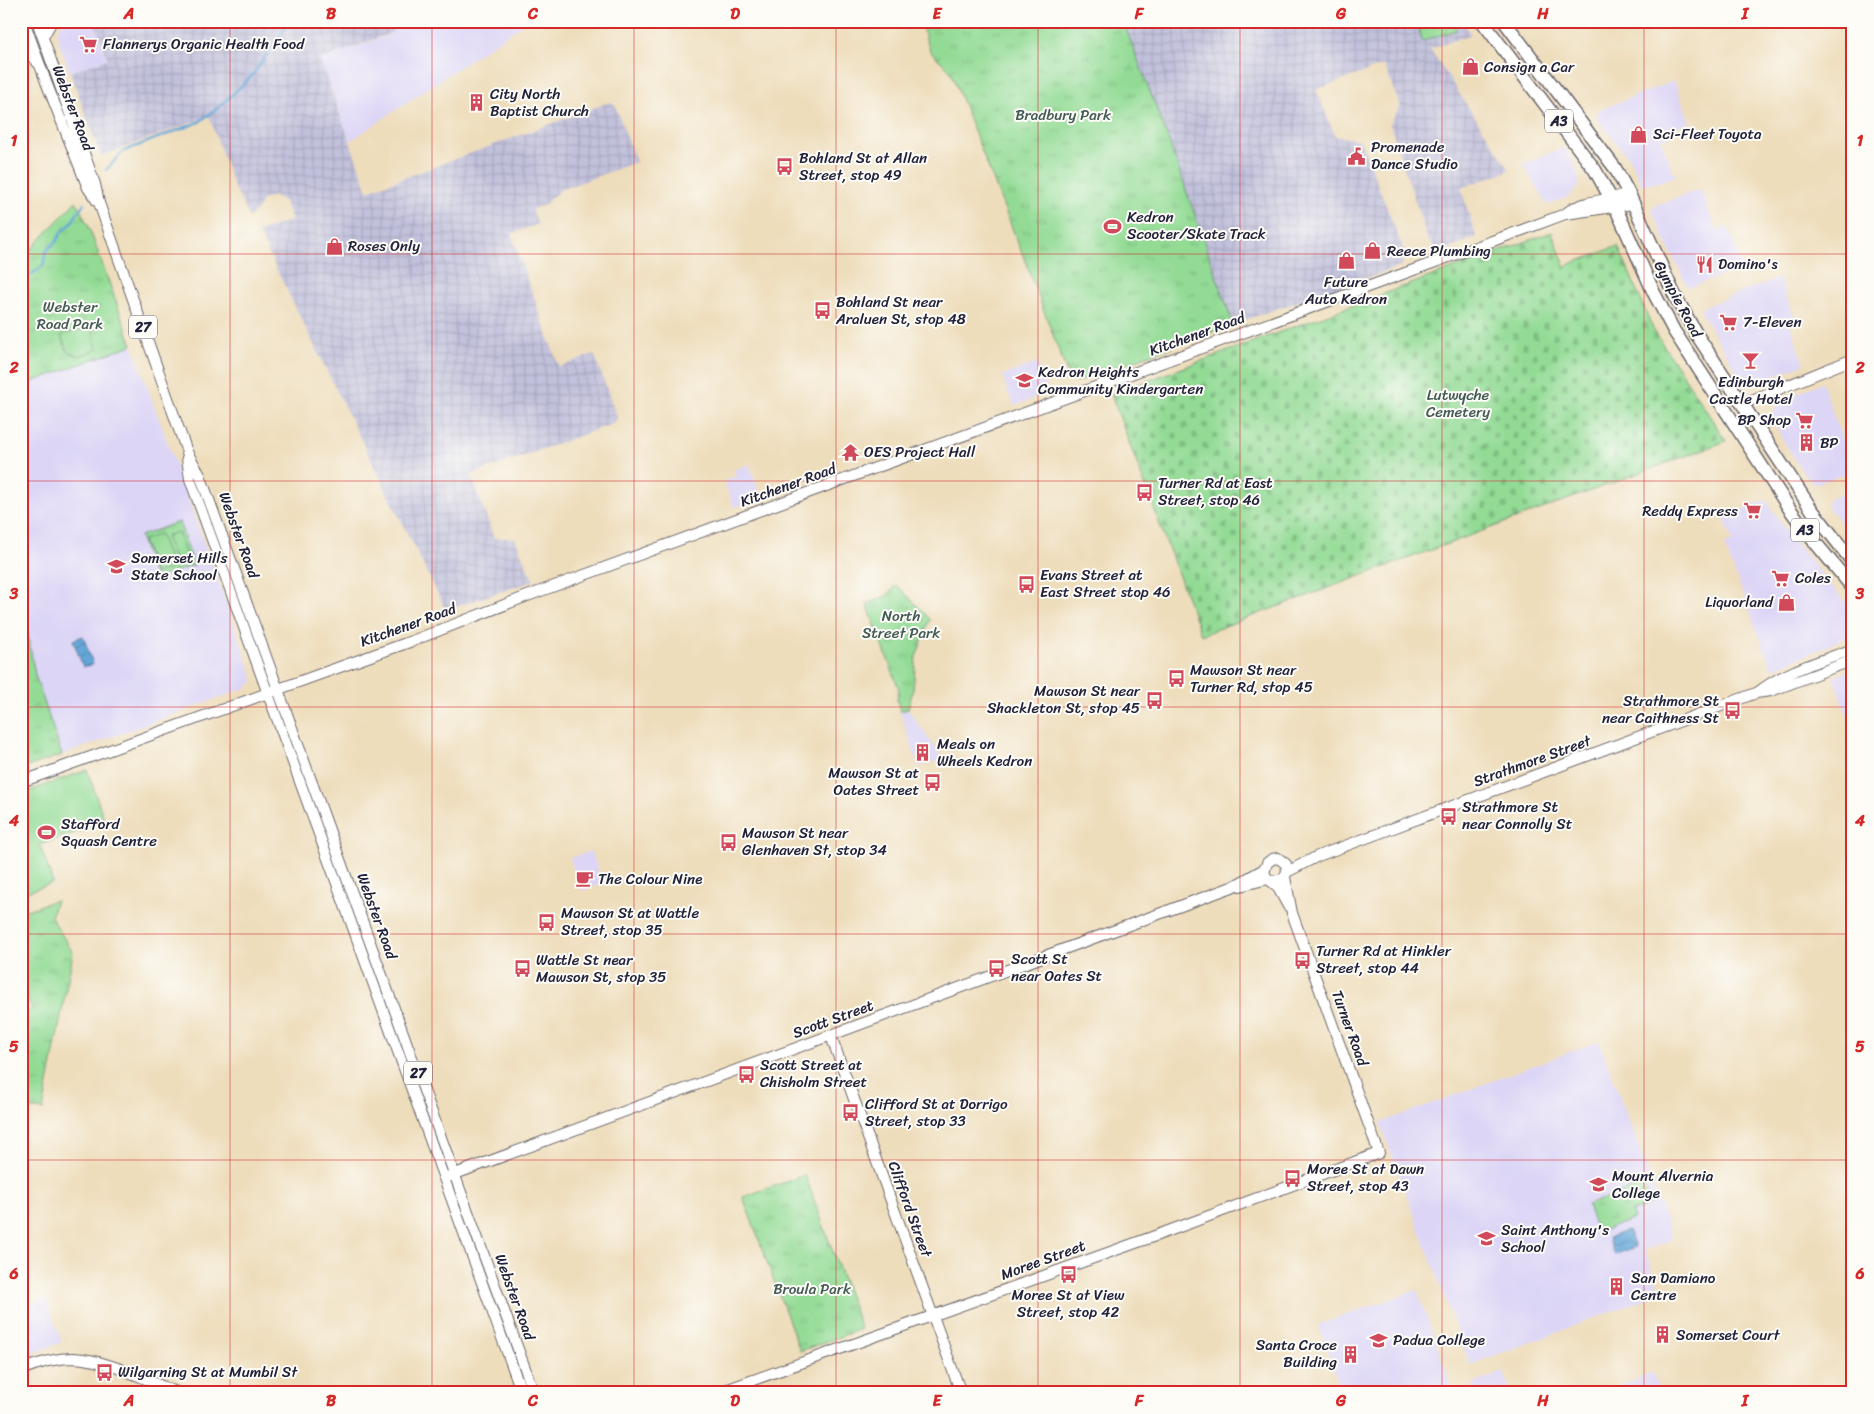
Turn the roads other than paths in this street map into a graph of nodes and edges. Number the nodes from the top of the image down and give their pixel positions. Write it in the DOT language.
graph roads {
  1 [pos="37,21"];
  2 [pos="52,21"];
  3 [pos="1482,21"];
  4 [pos="1504,21"];
  5 [pos="25,23"];
  6 [pos="43,37"];
  7 [pos="21,46"];
  8 [pos="40,65"];
  9 [pos="1631,199"];
  10 [pos="1613,202"];
  11 [pos="99,203"];
  12 [pos="1853,359"];
  13 [pos="1742,404"];
  14 [pos="187,452"];
  15 [pos="1853,562"];
  16 [pos="1853,588"];
  17 [pos="1853,649"];
  18 [pos="1853,660"];
  19 [pos="279,688"];
  20 [pos="267,692"];
  21 [pos="1756,693"];
  22 [pos="21,782"];
  23 [pos="1318,856"];
  24 [pos="1284,861"];
  25 [pos="1286,875"];
  26 [pos="1268,876"];
  27 [pos="1292,913"];
  28 [pos="831,1036"];
  29 [pos="1379,1153"];
  30 [pos="454,1174"];
  31 [pos="444,1178"];
  32 [pos="932,1314"];
  33 [pos="21,1370"];
  34 [pos="179,1393"];
  35 [pos="522,1393"];
  36 [pos="534,1393"];
  37 [pos="717,1393"];
  38 [pos="961,1393"];
  1 -- 6 [label="street, Webster Road / 27"];
  2 -- 6 [label="street"];
  3 -- 10 [label="highway, Gympie Road / A3"];
  4 -- 9 [label="highway, Gympie Road / A3"];
  5 -- 8 [label="street, Webster Road / 27"];
  6 -- 11 [label="street, Webster Road / 27"];
  7 -- 8 [label="street"];
  8 -- 11 [label="street, Webster Road / 27"];
  9 -- 10 [label="street, Kitchener Road"];
  9 -- 13 [label="highway, Gympie Road / A3"];
  10 -- 16 [label="highway, Gympie Road / A3"];
  10 -- 19 [label="street, Kitchener Road"];
  11 -- 14 [label="street, Webster Road / 27"];
  12 -- 13 [label="street"];
  13 -- 15 [label="highway, Gympie Road / A3"];
  14 -- 19 [label="street, Webster Road / 27"];
  14 -- 20 [label="street, Webster Road / 27"];
  17 -- 21 [label="street, Strathmore Street"];
  18 -- 21 [label="street, Strathmore Street"];
  19 -- 20 [label="street, Kitchener Road"];
  19 -- 30 [label="street, Webster Road / 27"];
  20 -- 22 [label="street, Kitchener Road"];
  20 -- 31 [label="street, Webster Road / 27"];
  21 -- 23 [label="street, Strathmore Street"];
  23 -- 24 [label="street, Strathmore Street"];
  23 -- 25 [label="street, Strathmore Street"];
  24 -- 25 [label="street, Turner Road"];
  24 -- 26 [label="street"];
  25 -- 26 [label="street"];
  25 -- 27 [label="street, Turner Road"];
  26 -- 27 [label="street, Turner Road"];
  26 -- 28 [label="street, Scott Street"];
  27 -- 29 [label="street, Turner Road"];
  28 -- 30 [label="street, Scott Street"];
  28 -- 32 [label="street, Clifford Street"];
  29 -- 32 [label="street, Moree Street"];
  30 -- 31 [label="street, Scott Street"];
  30 -- 36 [label="street, Webster Road / 27"];
  31 -- 35 [label="street, Webster Road / 27"];
  32 -- 37 [label="street, Moree Street"];
  32 -- 38 [label="street, Clifford Street"];
  33 -- 34 [label="street"];
}
